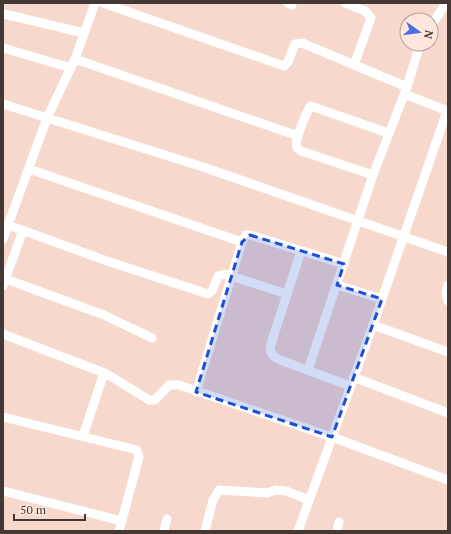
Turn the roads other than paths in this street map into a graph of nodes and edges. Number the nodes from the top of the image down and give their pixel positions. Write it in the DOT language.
graph roads {
  1 [pos="95,3"];
  2 [pos="104,3"];
  3 [pos="345,3"];
  4 [pos="446,7"];
  5 [pos="4,14"];
  6 [pos="439,16"];
  7 [pos="84,33"];
  8 [pos="3,48"];
  9 [pos="417,52"];
  10 [pos="73,64"];
  11 [pos="354,65"];
  12 [pos="405,91"];
  13 [pos="3,104"];
  14 [pos="447,111"];
  15 [pos="47,118"];
  16 [pos="388,133"];
  17 [pos="298,136"];
  18 [pos="30,169"];
  19 [pos="373,176"];
  20 [pos="358,220"];
  21 [pos="8,225"];
  22 [pos="23,230"];
  23 [pos="403,236"];
  24 [pos="3,239"];
  25 [pos="242,242"];
  26 [pos="301,250"];
  27 [pos="448,252"];
  28 [pos="344,264"];
  29 [pos="231,275"];
  30 [pos="4,281"];
  31 [pos="337,285"];
  32 [pos="448,285"];
  33 [pos="287,294"];
  34 [pos="382,299"];
  35 [pos="448,302"];
  36 [pos="373,325"];
  37 [pos="3,334"];
  38 [pos="152,338"];
  39 [pos="448,352"];
  40 [pos="308,370"];
  41 [pos="104,373"];
  42 [pos="351,382"];
  43 [pos="196,392"];
  44 [pos="448,413"];
  45 [pos="3,417"];
  46 [pos="83,436"];
  47 [pos="332,437"];
  48 [pos="448,480"];
  49 [pos="3,491"];
  50 [pos="309,500"];
  51 [pos="167,519"];
  52 [pos="122,520"];
  53 [pos="119,531"];
  54 [pos="164,531"];
  55 [pos="205,531"];
  56 [pos="298,531"];
  1 -- 7 [label="street"];
  2 -- 11 [label="street"];
  3 -- 11 [label="street"];
  4 -- 6 [label="street"];
  5 -- 7 [label="street"];
  7 -- 10 [label="street"];
  8 -- 10 [label="street"];
  9 -- 12 [label="street"];
  10 -- 15 [label="street"];
  10 -- 17 [label="street"];
  11 -- 12 [label="street"];
  12 -- 14 [label="street"];
  12 -- 16 [label="street"];
  13 -- 15 [label="street"];
  14 -- 23 [label="street"];
  15 -- 18 [label="street"];
  15 -- 20 [label="street"];
  16 -- 17 [label="street"];
  16 -- 19 [label="street"];
  17 -- 19 [label="street"];
  18 -- 21 [label="street"];
  18 -- 25 [label="street"];
  19 -- 20 [label="street"];
  20 -- 23 [label="street"];
  20 -- 28 [label="street"];
  21 -- 22 [label="street"];
  21 -- 24 [label="street"];
  22 -- 29 [label="street"];
  22 -- 30 [label="street"];
  23 -- 27 [label="street"];
  23 -- 34 [label="street"];
  25 -- 26 [label="street"];
  25 -- 29 [label="street"];
  26 -- 28 [label="street"];
  26 -- 33 [label="street"];
  28 -- 31 [label="street"];
  29 -- 33 [label="street"];
  29 -- 43 [label="street"];
  30 -- 38 [label="street"];
  31 -- 34 [label="street"];
  31 -- 40 [label="street"];
  32 -- 35 [label="street"];
  33 -- 40 [label="street"];
  34 -- 36 [label="street"];
  36 -- 39 [label="street"];
  36 -- 42 [label="street"];
  37 -- 41 [label="street"];
  40 -- 42 [label="street"];
  41 -- 43 [label="street"];
  41 -- 46 [label="street"];
  42 -- 44 [label="street"];
  42 -- 47 [label="street"];
  43 -- 47 [label="street"];
  45 -- 46 [label="street"];
  46 -- 52 [label="street"];
  47 -- 48 [label="street"];
  47 -- 50 [label="street"];
  49 -- 52 [label="street"];
  50 -- 55 [label="street"];
  50 -- 56 [label="street"];
  51 -- 54 [label="street"];
  52 -- 53 [label="street"];
}
